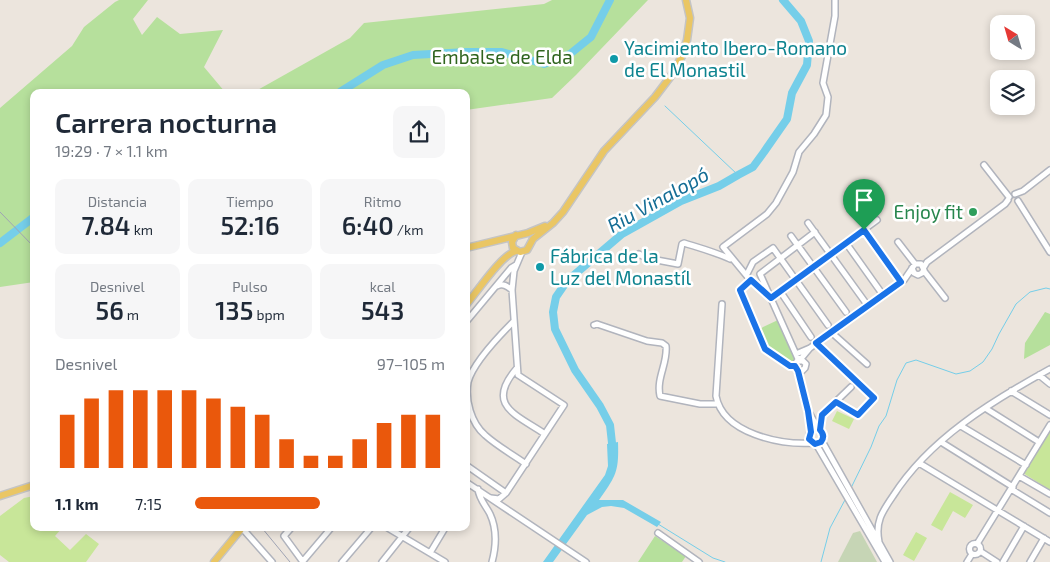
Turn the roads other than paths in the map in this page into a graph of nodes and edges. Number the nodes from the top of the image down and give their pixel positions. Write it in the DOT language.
graph roads {
  1 [pos="686,0"];
  2 [pos="835,0"];
  3 [pos="984,165"];
  4 [pos="1050,170"];
  5 [pos="1012,199"];
  6 [pos="557,219"];
  7 [pos="878,220"];
  8 [pos="808,223"];
  9 [pos="864,230"];
  10 [pos="815,232"];
  11 [pos="520,235"];
  12 [pos="790,236"];
  13 [pos="499,240"];
  14 [pos="898,242"];
  15 [pos="531,243"];
  16 [pos="846,243"];
  17 [pos="512,244"];
  18 [pos="797,246"];
  19 [pos="470,247"];
  20 [pos="519,252"];
  21 [pos="1050,252"];
  22 [pos="639,254"];
  23 [pos="831,254"];
  24 [pos="780,258"];
  25 [pos="732,259"];
  26 [pos="502,261"];
  27 [pos="516,265"];
  28 [pos="921,266"];
  29 [pos="813,267"];
  30 [pos="747,274"];
  31 [pos="751,280"];
  32 [pos="796,280"];
  33 [pos="902,281"];
  34 [pos="496,287"];
  35 [pos="512,290"];
  36 [pos="780,291"];
  37 [pos="883,295"];
  38 [pos="770,297"];
  39 [pos="946,298"];
  40 [pos="470,300"];
  41 [pos="722,304"];
  42 [pos="868,306"];
  43 [pos="846,312"];
  44 [pos="470,317"];
  45 [pos="514,321"];
  46 [pos="828,324"];
  47 [pos="594,325"];
  48 [pos="832,332"];
  49 [pos="812,337"];
  50 [pos="816,343"];
  51 [pos="809,349"];
  52 [pos="796,354"];
  53 [pos="801,361"];
  54 [pos="868,364"];
  55 [pos="517,368"];
  56 [pos="1050,369"];
  57 [pos="798,370"];
  58 [pos="1038,375"];
  59 [pos="470,378"];
  60 [pos="1050,384"];
  61 [pos="851,386"];
  62 [pos="1011,391"];
  63 [pos="836,402"];
  64 [pos="717,404"];
  65 [pos="985,408"];
  66 [pos="470,411"];
  67 [pos="808,411"];
  68 [pos="1050,415"];
  69 [pos="1050,425"];
  70 [pos="961,426"];
  71 [pos="819,430"];
  72 [pos="545,434"];
  73 [pos="810,434"];
  74 [pos="802,442"];
  75 [pos="941,442"];
  76 [pos="1039,442"];
  77 [pos="817,443"];
  78 [pos="919,463"];
  79 [pos="526,464"];
  80 [pos="1026,465"];
  81 [pos="470,468"];
  82 [pos="1019,476"];
  83 [pos="471,484"];
  84 [pos="30,486"];
  85 [pos="1012,488"];
  86 [pos="506,493"];
  87 [pos="1050,494"];
  88 [pos="2,495"];
  89 [pos="491,498"];
  90 [pos="851,499"];
  91 [pos="502,506"];
  92 [pos="508,509"];
  93 [pos="997,510"];
  94 [pos="1050,513"];
  95 [pos="491,516"];
  96 [pos="866,518"];
  97 [pos="879,519"];
  98 [pos="1024,526"];
  99 [pos="235,531"];
  100 [pos="240,531"];
  101 [pos="245,531"];
  102 [pos="288,531"];
  103 [pos="329,531"];
  104 [pos="368,531"];
  105 [pos="394,531"];
  106 [pos="407,531"];
  107 [pos="443,531"];
  108 [pos="658,533"];
  109 [pos="403,536"];
  110 [pos="1044,538"];
  111 [pos="879,542"];
  112 [pos="1050,542"];
  113 [pos="977,544"];
  114 [pos="980,551"];
  115 [pos="430,553"];
  116 [pos="972,554"];
  117 [pos="209,562"];
  118 [pos="214,562"];
  119 [pos="272,562"];
  120 [pos="303,562"];
  121 [pos="342,562"];
  122 [pos="382,562"];
  123 [pos="445,562"];
  124 [pos="492,562"];
  125 [pos="586,562"];
  126 [pos="699,562"];
  127 [pos="885,562"];
  128 [pos="890,562"];
  129 [pos="967,562"];
  130 [pos="998,562"];
  131 [pos="1003,562"];
  132 [pos="1030,562"];
  1 -- 6 [label="main road"];
  2 -- 25 [label="street"];
  3 -- 5 [label="street"];
  4 -- 5 [label="street"];
  5 -- 21 [label="street"];
  5 -- 28 [label="street"];
  6 -- 11 [label="main road"];
  6 -- 15 [label="main road"];
  7 -- 9 [label="street"];
  8 -- 10 [label="street"];
  9 -- 16 [label="street"];
  9 -- 33 [label="street"];
  10 -- 18 [label="street"];
  10 -- 23 [label="street"];
  11 -- 13 [label="main road"];
  11 -- 15 [label="main road"];
  11 -- 17 [label="main road"];
  12 -- 18 [label="street"];
  13 -- 17 [label="main road"];
  13 -- 19 [label="main road"];
  14 -- 28 [label="street"];
  15 -- 20 [label="main road"];
  16 -- 23 [label="street"];
  16 -- 37 [label="street"];
  17 -- 20 [label="main road"];
  17 -- 26 [label="main road"];
  18 -- 24 [label="street"];
  18 -- 29 [label="street"];
  20 -- 26 [label="main road"];
  20 -- 27 [label="street"];
  22 -- 25 [label="street"];
  23 -- 29 [label="street"];
  23 -- 42 [label="street"];
  24 -- 30 [label="street"];
  24 -- 32 [label="street"];
  24 -- 38 [label="street"];
  25 -- 30 [label="street"];
  26 -- 40 [label="main road"];
  27 -- 34 [label="street"];
  27 -- 35 [label="street"];
  28 -- 33 [label="street"];
  28 -- 33 [label="street"];
  28 -- 39 [label="street"];
  29 -- 32 [label="street"];
  29 -- 43 [label="street"];
  30 -- 31 [label="street"];
  31 -- 38 [label="street"];
  31 -- 57 [label="street"];
  32 -- 36 [label="street"];
  32 -- 46 [label="street"];
  33 -- 37 [label="street"];
  34 -- 35 [label="street"];
  34 -- 44 [label="street"];
  35 -- 45 [label="street"];
  36 -- 38 [label="street"];
  36 -- 49 [label="street"];
  37 -- 42 [label="street"];
  38 -- 52 [label="street"];
  41 -- 64 [label="street"];
  42 -- 48 [label="street"];
  45 -- 55 [label="street"];
  45 -- 59 [label="street"];
  47 -- 64 [label="street"];
  48 -- 50 [label="street"];
  48 -- 54 [label="street"];
  50 -- 51 [label="street"];
  50 -- 63 [label="street"];
  51 -- 52 [label="street"];
  51 -- 53 [label="street"];
  52 -- 53 [label="street"];
  53 -- 57 [label="street"];
  53 -- 57 [label="street"];
  55 -- 72 [label="street"];
  55 -- 72 [label="street"];
  56 -- 58 [label="street"];
  57 -- 67 [label="street"];
  58 -- 60 [label="street"];
  58 -- 62 [label="street"];
  61 -- 63 [label="street"];
  62 -- 65 [label="street"];
  62 -- 68 [label="street"];
  63 -- 71 [label="street"];
  64 -- 74 [label="street"];
  65 -- 70 [label="street"];
  65 -- 76 [label="street"];
  66 -- 79 [label="street"];
  67 -- 71 [label="street"];
  67 -- 73 [label="street"];
  69 -- 76 [label="street"];
  70 -- 75 [label="street"];
  70 -- 80 [label="street"];
  71 -- 73 [label="street"];
  71 -- 77 [label="street"];
  72 -- 79 [label="street"];
  73 -- 74 [label="street"];
  73 -- 77 [label="street"];
  74 -- 77 [label="street"];
  75 -- 78 [label="street"];
  75 -- 85 [label="street"];
  76 -- 80 [label="street"];
  77 -- 90 [label="street"];
  77 -- 90 [label="street"];
  78 -- 93 [label="street"];
  78 -- 97 [label="street"];
  79 -- 86 [label="street"];
  80 -- 82 [label="street"];
  81 -- 86 [label="street"];
  82 -- 85 [label="street"];
  82 -- 87 [label="street"];
  83 -- 89 [label="street"];
  83 -- 95 [label="street"];
  84 -- 88 [label="main road"];
  85 -- 93 [label="street"];
  85 -- 94 [label="street"];
  86 -- 89 [label="street"];
  86 -- 92 [label="street"];
  89 -- 91 [label="street"];
  90 -- 96 [label="street"];
  90 -- 127 [label="street"];
  91 -- 92 [label="street"];
  91 -- 95 [label="street"];
  92 -- 125 [label="street"];
  93 -- 98 [label="street"];
  93 -- 113 [label="street"];
  95 -- 124 [label="street"];
  96 -- 97 [label="street"];
  96 -- 111 [label="street"];
  97 -- 111 [label="street"];
  98 -- 110 [label="street"];
  98 -- 131 [label="street"];
  99 -- 117 [label="main road"];
  100 -- 118 [label="main road"];
  101 -- 119 [label="street"];
  102 -- 120 [label="street"];
  103 -- 120 [label="street"];
  104 -- 121 [label="street"];
  105 -- 109 [label="street"];
  106 -- 109 [label="street"];
  107 -- 115 [label="street"];
  108 -- 126 [label="street"];
  109 -- 115 [label="street"];
  109 -- 122 [label="street"];
  110 -- 112 [label="street"];
  110 -- 132 [label="street"];
  111 -- 128 [label="street"];
  113 -- 114 [label="street"];
  113 -- 116 [label="street"];
  114 -- 116 [label="street"];
  114 -- 130 [label="street"];
  115 -- 123 [label="street"];
  116 -- 129 [label="street"];
}
